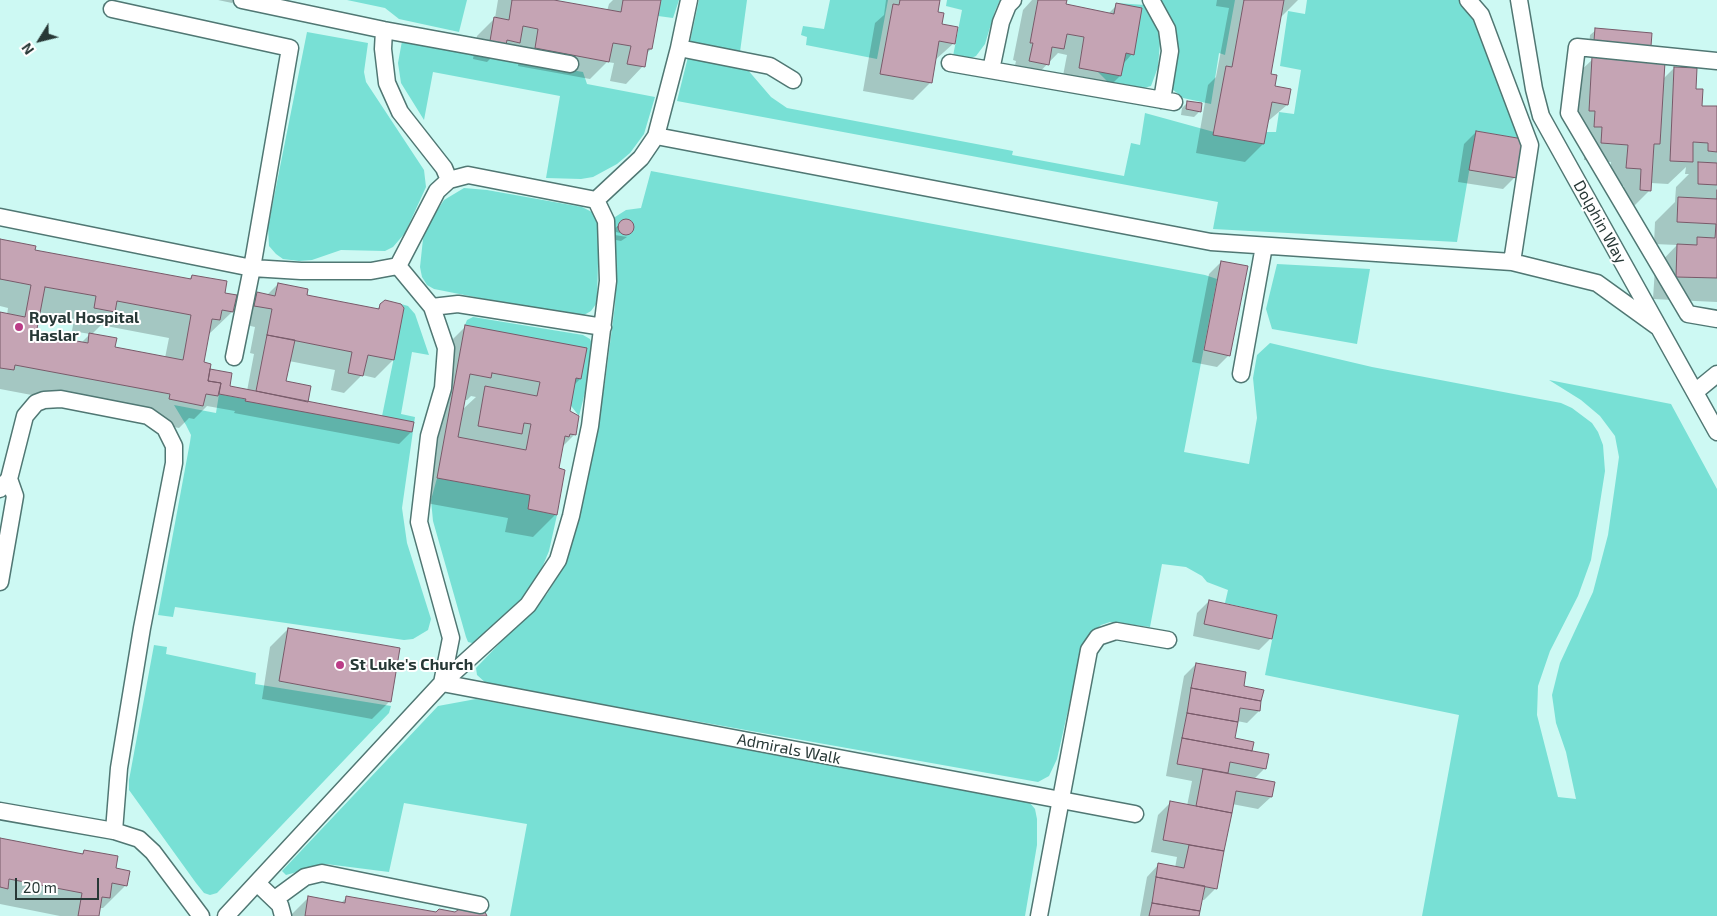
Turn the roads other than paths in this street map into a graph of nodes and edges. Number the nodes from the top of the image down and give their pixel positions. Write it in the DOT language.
graph roads {
  1 [pos="242,0"];
  2 [pos="689,0"];
  3 [pos="1013,0"];
  4 [pos="1151,0"];
  5 [pos="1468,0"];
  6 [pos="1518,0"];
  7 [pos="112,9"];
  8 [pos="384,30"];
  9 [pos="679,48"];
  10 [pos="1717,61"];
  11 [pos="950,63"];
  12 [pos="570,64"];
  13 [pos="990,70"];
  14 [pos="792,80"];
  15 [pos="656,136"];
  16 [pos="449,180"];
  17 [pos="596,200"];
  18 [pos="0,217"];
  19 [pos="1264,246"];
  20 [pos="1512,262"];
  21 [pos="398,266"];
  22 [pos="252,268"];
  23 [pos="432,307"];
  24 [pos="1717,319"];
  25 [pos="603,327"];
  26 [pos="1658,327"];
  27 [pos="234,357"];
  28 [pos="1241,374"];
  29 [pos="1717,374"];
  30 [pos="1695,392"];
  31 [pos="1717,432"];
  32 [pos="5,484"];
  33 [pos="0,582"];
  34 [pos="1168,640"];
  35 [pos="442,684"];
  36 [pos="1061,800"];
  37 [pos="0,811"];
  38 [pos="1135,814"];
  39 [pos="114,831"];
  40 [pos="257,883"];
  41 [pos="275,899"];
  42 [pos="480,905"];
  43 [pos="201,916"];
  44 [pos="226,916"];
  45 [pos="284,916"];
  46 [pos="1038,916"];
  1 -- 8 [label="lane"];
  2 -- 9 [label="lane"];
  3 -- 13 [label="lane"];
  4 -- 13 [label="lane"];
  5 -- 20 [label="lane"];
  6 -- 26 [label="lane, Dolphin Way"];
  7 -- 22 [label="lane"];
  8 -- 12 [label="lane"];
  8 -- 16 [label="lane"];
  9 -- 14 [label="lane"];
  9 -- 15 [label="lane"];
  10 -- 24 [label="lane"];
  11 -- 13 [label="lane"];
  15 -- 17 [label="lane"];
  15 -- 19 [label="lane"];
  16 -- 17 [label="lane"];
  16 -- 21 [label="lane"];
  17 -- 25 [label="lane"];
  18 -- 22 [label="lane"];
  19 -- 20 [label="lane"];
  19 -- 28 [label="lane"];
  20 -- 26 [label="lane"];
  21 -- 22 [label="lane"];
  21 -- 23 [label="lane"];
  22 -- 27 [label="lane"];
  23 -- 25 [label="lane"];
  23 -- 35 [label="lane"];
  25 -- 35 [label="lane"];
  26 -- 30 [label="lane, Dolphin Way"];
  29 -- 30 [label="lane"];
  30 -- 31 [label="lane, Dolphin Way"];
  32 -- 33 [label="lane"];
  32 -- 39 [label="lane"];
  34 -- 36 [label="lane"];
  35 -- 36 [label="lane, Admirals Walk"];
  35 -- 40 [label="lane"];
  36 -- 38 [label="lane, Admirals Walk"];
  36 -- 46 [label="lane"];
  37 -- 39 [label="lane"];
  39 -- 43 [label="lane"];
  40 -- 41 [label="lane"];
  40 -- 44 [label="lane"];
  41 -- 42 [label="lane"];
  41 -- 45 [label="lane"];
}
